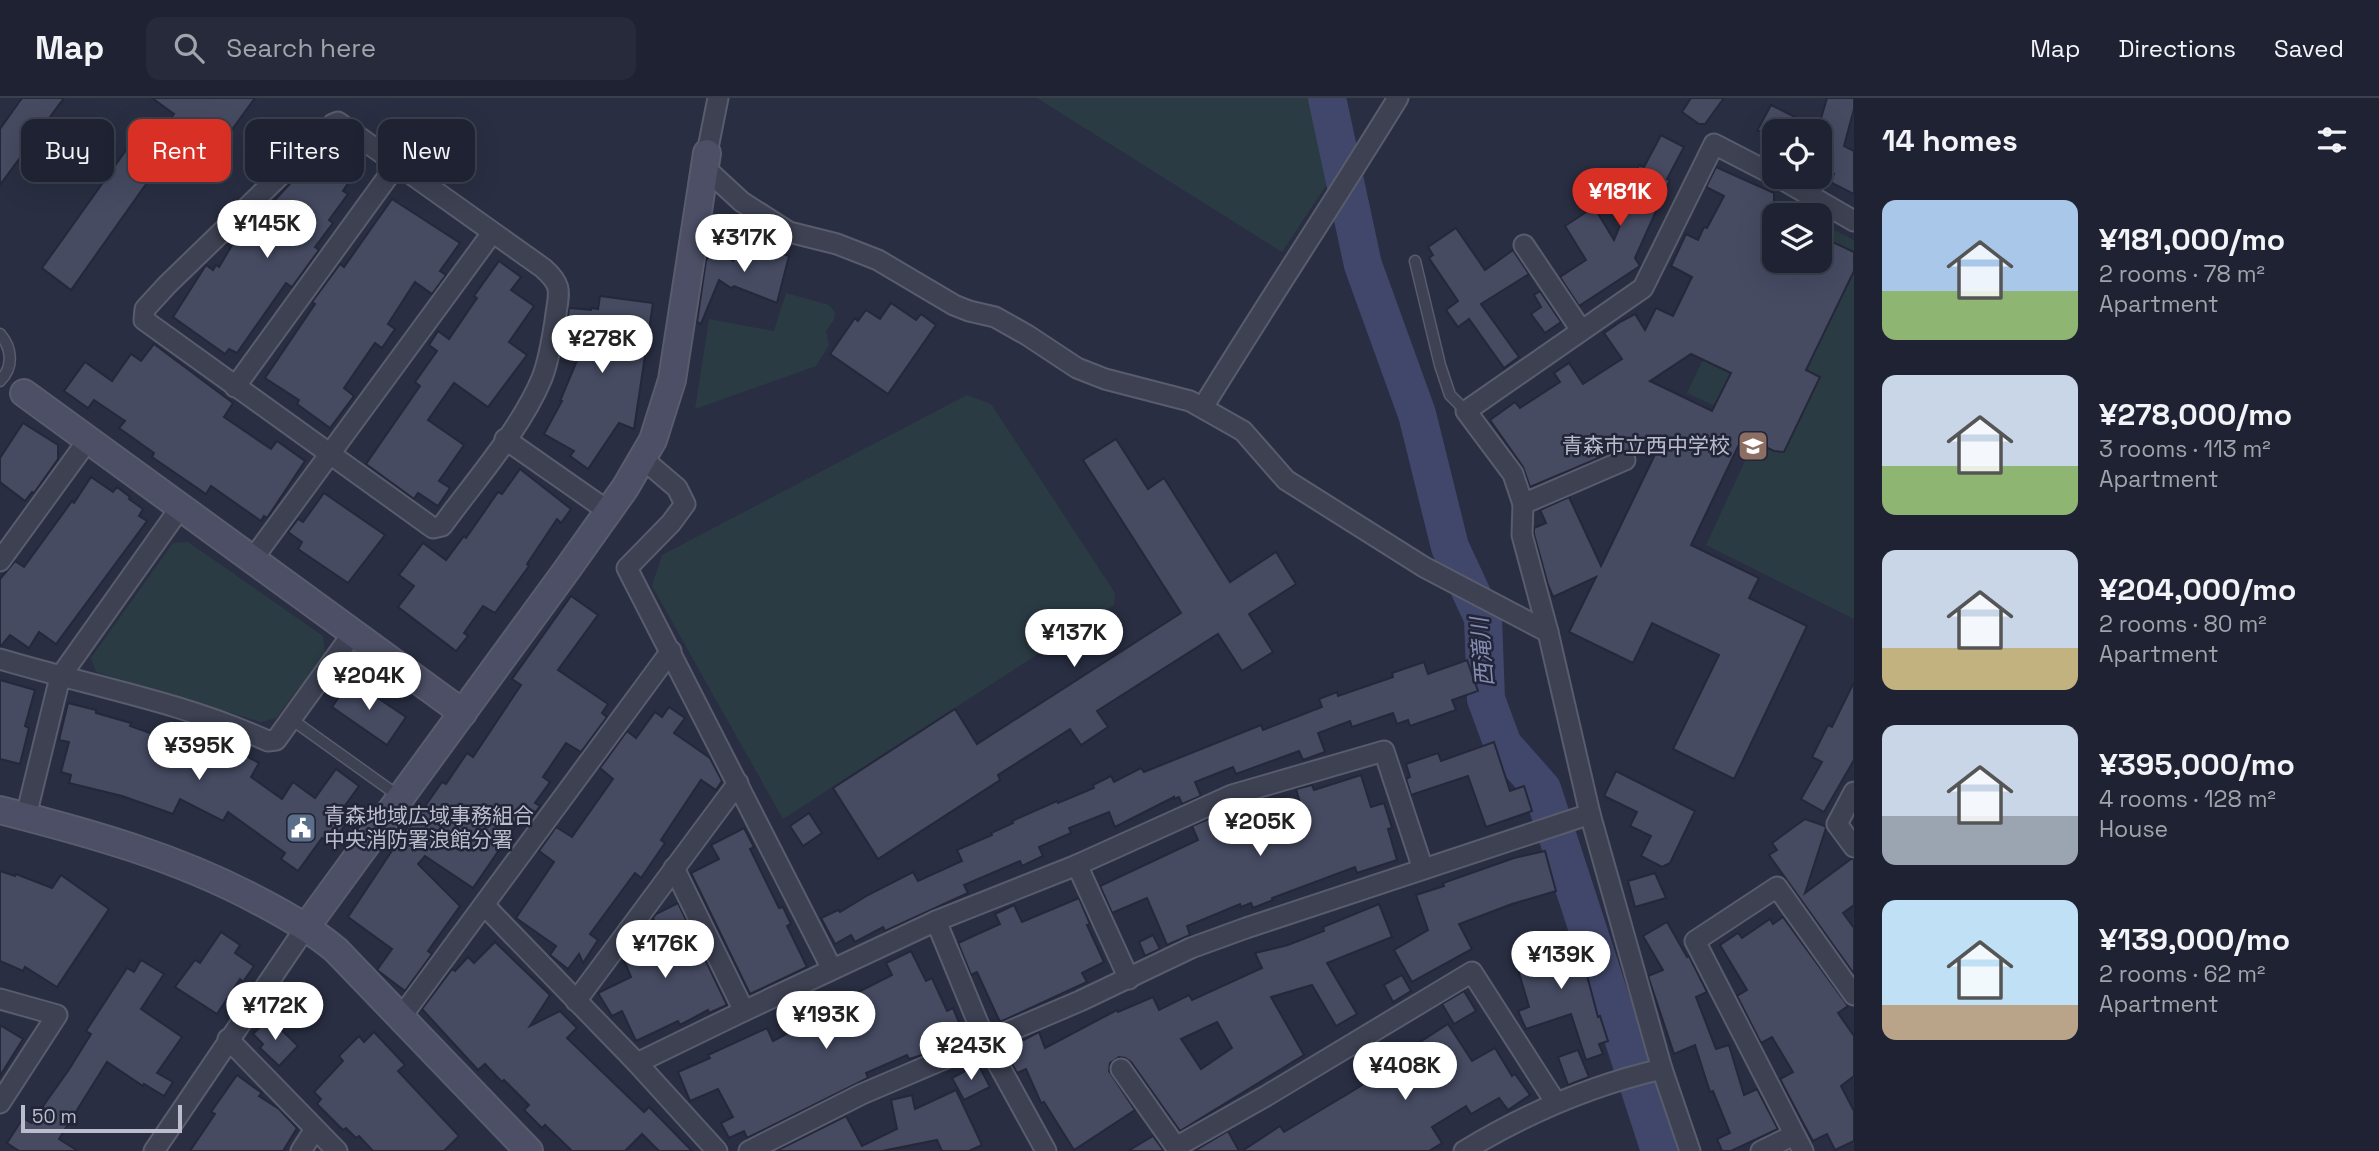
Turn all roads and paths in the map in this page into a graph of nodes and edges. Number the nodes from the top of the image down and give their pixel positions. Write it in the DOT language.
graph roads {
  1 [pos="718,98"];
  2 [pos="1398,98"];
  3 [pos="378,150"];
  4 [pos="706,161"];
  5 [pos="1762,169"];
  6 [pos="384,182"];
  7 [pos="422,182"];
  8 [pos="1799,189"];
  9 [pos="1854,221"];
  10 [pos="492,233"];
  11 [pos="1524,245"];
  12 [pos="1415,261"];
  13 [pos="1581,330"];
  14 [pos="0,334"];
  15 [pos="10,383"];
  16 [pos="235,387"];
  17 [pos="1203,407"];
  18 [pos="1466,411"];
  19 [pos="505,439"];
  20 [pos="88,440"];
  21 [pos="330,455"];
  22 [pos="643,459"];
  23 [pos="1625,460"];
  24 [pos="1523,505"];
  25 [pos="180,508"];
  26 [pos="608,511"];
  27 [pos="253,560"];
  28 [pos="0,561"];
  29 [pos="1548,632"];
  30 [pos="353,633"];
  31 [pos="671,651"];
  32 [pos="0,659"];
  33 [pos="60,677"];
  34 [pos="463,713"];
  35 [pos="291,719"];
  36 [pos="738,783"];
  37 [pos="1854,792"];
  38 [pos="401,798"];
  39 [pos="0,810"];
  40 [pos="1590,814"];
  41 [pos="26,816"];
  42 [pos="1854,847"];
  43 [pos="1077,865"];
  44 [pos="674,868"];
  45 [pos="1423,869"];
  46 [pos="484,905"];
  47 [pos="936,922"];
  48 [pos="306,927"];
  49 [pos="832,969"];
  50 [pos="1129,979"];
  51 [pos="1854,995"];
  52 [pos="0,999"];
  53 [pos="576,1001"];
  54 [pos="744,1011"];
  55 [pos="401,1017"];
  56 [pos="228,1039"];
  57 [pos="985,1040"];
  58 [pos="637,1063"];
  59 [pos="1121,1069"];
  60 [pos="1645,1073"];
  61 [pos="1556,1102"];
  62 [pos="0,1103"];
  63 [pos="315,1129"];
  64 [pos="1799,1143"];
  65 [pos="1177,1149"];
  66 [pos="154,1151"];
  67 [pos="301,1151"];
  68 [pos="337,1151"];
  69 [pos="529,1151"];
  70 [pos="717,1151"];
  71 [pos="749,1151"];
  72 [pos="1046,1151"];
  73 [pos="1464,1151"];
  74 [pos="1690,1151"];
  75 [pos="1761,1151"];
  1 -- 4 [label="street"];
  2 -- 17 [label="street"];
  3 -- 16 [label="street"];
  4 -- 17 [label="street"];
  4 -- 22 [label="street"];
  5 -- 13 [label="street"];
  6 -- 16 [label="street"];
  7 -- 10 [label="street"];
  8 -- 9 [label="street"];
  10 -- 19 [label="street"];
  10 -- 21 [label="street"];
  11 -- 13 [label="street"];
  12 -- 18 [label="lane"];
  13 -- 18 [label="street"];
  14 -- 15 [label="lane"];
  15 -- 20 [label="street"];
  16 -- 21 [label="street"];
  17 -- 29 [label="street"];
  18 -- 24 [label="street"];
  19 -- 21 [label="street"];
  19 -- 26 [label="street"];
  20 -- 25 [label="street"];
  20 -- 28 [label="street"];
  21 -- 27 [label="street"];
  22 -- 26 [label="street"];
  22 -- 31 [label="street"];
  23 -- 24 [label="street"];
  24 -- 29 [label="street"];
  25 -- 27 [label="street"];
  25 -- 33 [label="street"];
  26 -- 34 [label="street"];
  27 -- 30 [label="street"];
  29 -- 40 [label="street"];
  30 -- 34 [label="street"];
  30 -- 35 [label="street"];
  31 -- 36 [label="street"];
  31 -- 46 [label="street"];
  32 -- 33 [label="street"];
  33 -- 35 [label="street"];
  33 -- 41 [label="street"];
  34 -- 38 [label="street"];
  35 -- 38 [label="lane"];
  36 -- 44 [label="street"];
  36 -- 49 [label="street"];
  37 -- 42 [label="street"];
  38 -- 48 [label="street"];
  39 -- 41 [label="street"];
  40 -- 45 [label="street"];
  40 -- 60 [label="street"];
  41 -- 48 [label="street"];
  43 -- 45 [label="street"];
  43 -- 47 [label="street"];
  43 -- 50 [label="street"];
  44 -- 53 [label="street"];
  44 -- 54 [label="street"];
  45 -- 50 [label="street"];
  46 -- 53 [label="street"];
  46 -- 55 [label="street"];
  47 -- 49 [label="street"];
  47 -- 57 [label="street"];
  48 -- 55 [label="street"];
  48 -- 56 [label="street"];
  49 -- 54 [label="street"];
  50 -- 57 [label="street"];
  51 -- 64 [label="street"];
  52 -- 62 [label="street"];
  53 -- 58 [label="street"];
  54 -- 58 [label="street"];
  55 -- 69 [label="street"];
  56 -- 63 [label="street"];
  56 -- 66 [label="street"];
  57 -- 71 [label="street"];
  57 -- 72 [label="street"];
  58 -- 70 [label="street"];
  59 -- 65 [label="street"];
  60 -- 61 [label="street"];
  60 -- 74 [label="street"];
  61 -- 65 [label="street"];
  61 -- 73 [label="street"];
  63 -- 67 [label="street"];
  63 -- 68 [label="street"];
  64 -- 75 [label="street"];
}
